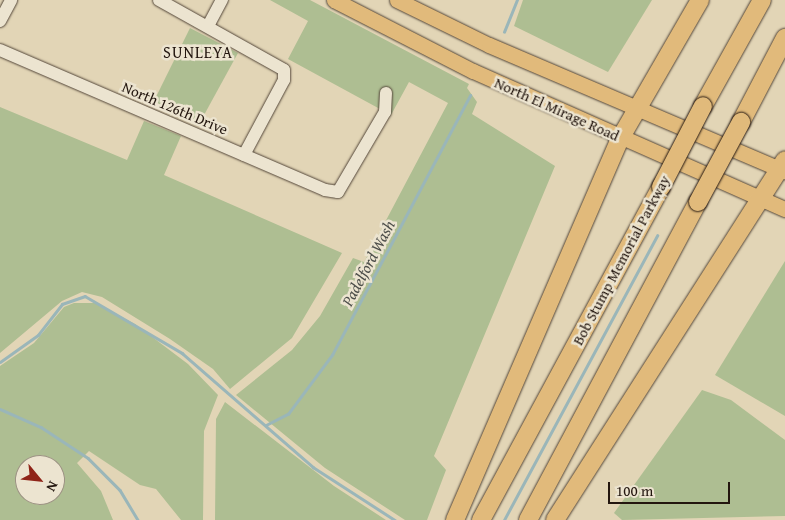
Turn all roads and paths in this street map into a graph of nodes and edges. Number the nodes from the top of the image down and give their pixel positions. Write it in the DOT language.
graph roads {
  1 [pos="12,0"];
  2 [pos="159,0"];
  3 [pos="222,0"];
  4 [pos="334,0"];
  5 [pos="397,0"];
  6 [pos="700,0"];
  7 [pos="762,0"];
  8 [pos="0,22"];
  9 [pos="208,26"];
  10 [pos="785,38"];
  11 [pos="0,50"];
  12 [pos="386,93"];
  13 [pos="636,109"];
  14 [pos="621,137"];
  15 [pos="244,156"];
  16 [pos="784,167"];
  17 [pos="764,198"];
  18 [pos="785,209"];
  19 [pos="455,520"];
  20 [pos="481,520"];
  21 [pos="528,520"];
  22 [pos="555,520"];
  1 -- 8 [label="street"];
  2 -- 9 [label="street"];
  3 -- 9 [label="street"];
  4 -- 14 [label="main road, North El Mirage Road"];
  5 -- 13 [label="main road, North El Mirage Road"];
  6 -- 13 [label="highway"];
  7 -- 20 [label="highway, Bob Stump Memorial Parkway, bridge"];
  9 -- 15 [label="street"];
  10 -- 21 [label="highway, bridge"];
  11 -- 15 [label="street, North 126th Drive"];
  12 -- 15 [label="street, North 126th Drive"];
  13 -- 14 [label="highway"];
  13 -- 16 [label="main road, North El Mirage Road"];
  14 -- 17 [label="main road, North El Mirage Road"];
  14 -- 19 [label="highway"];
  16 -- 17 [label="highway"];
  17 -- 18 [label="main road, North El Mirage Road"];
  17 -- 22 [label="highway"];
}
